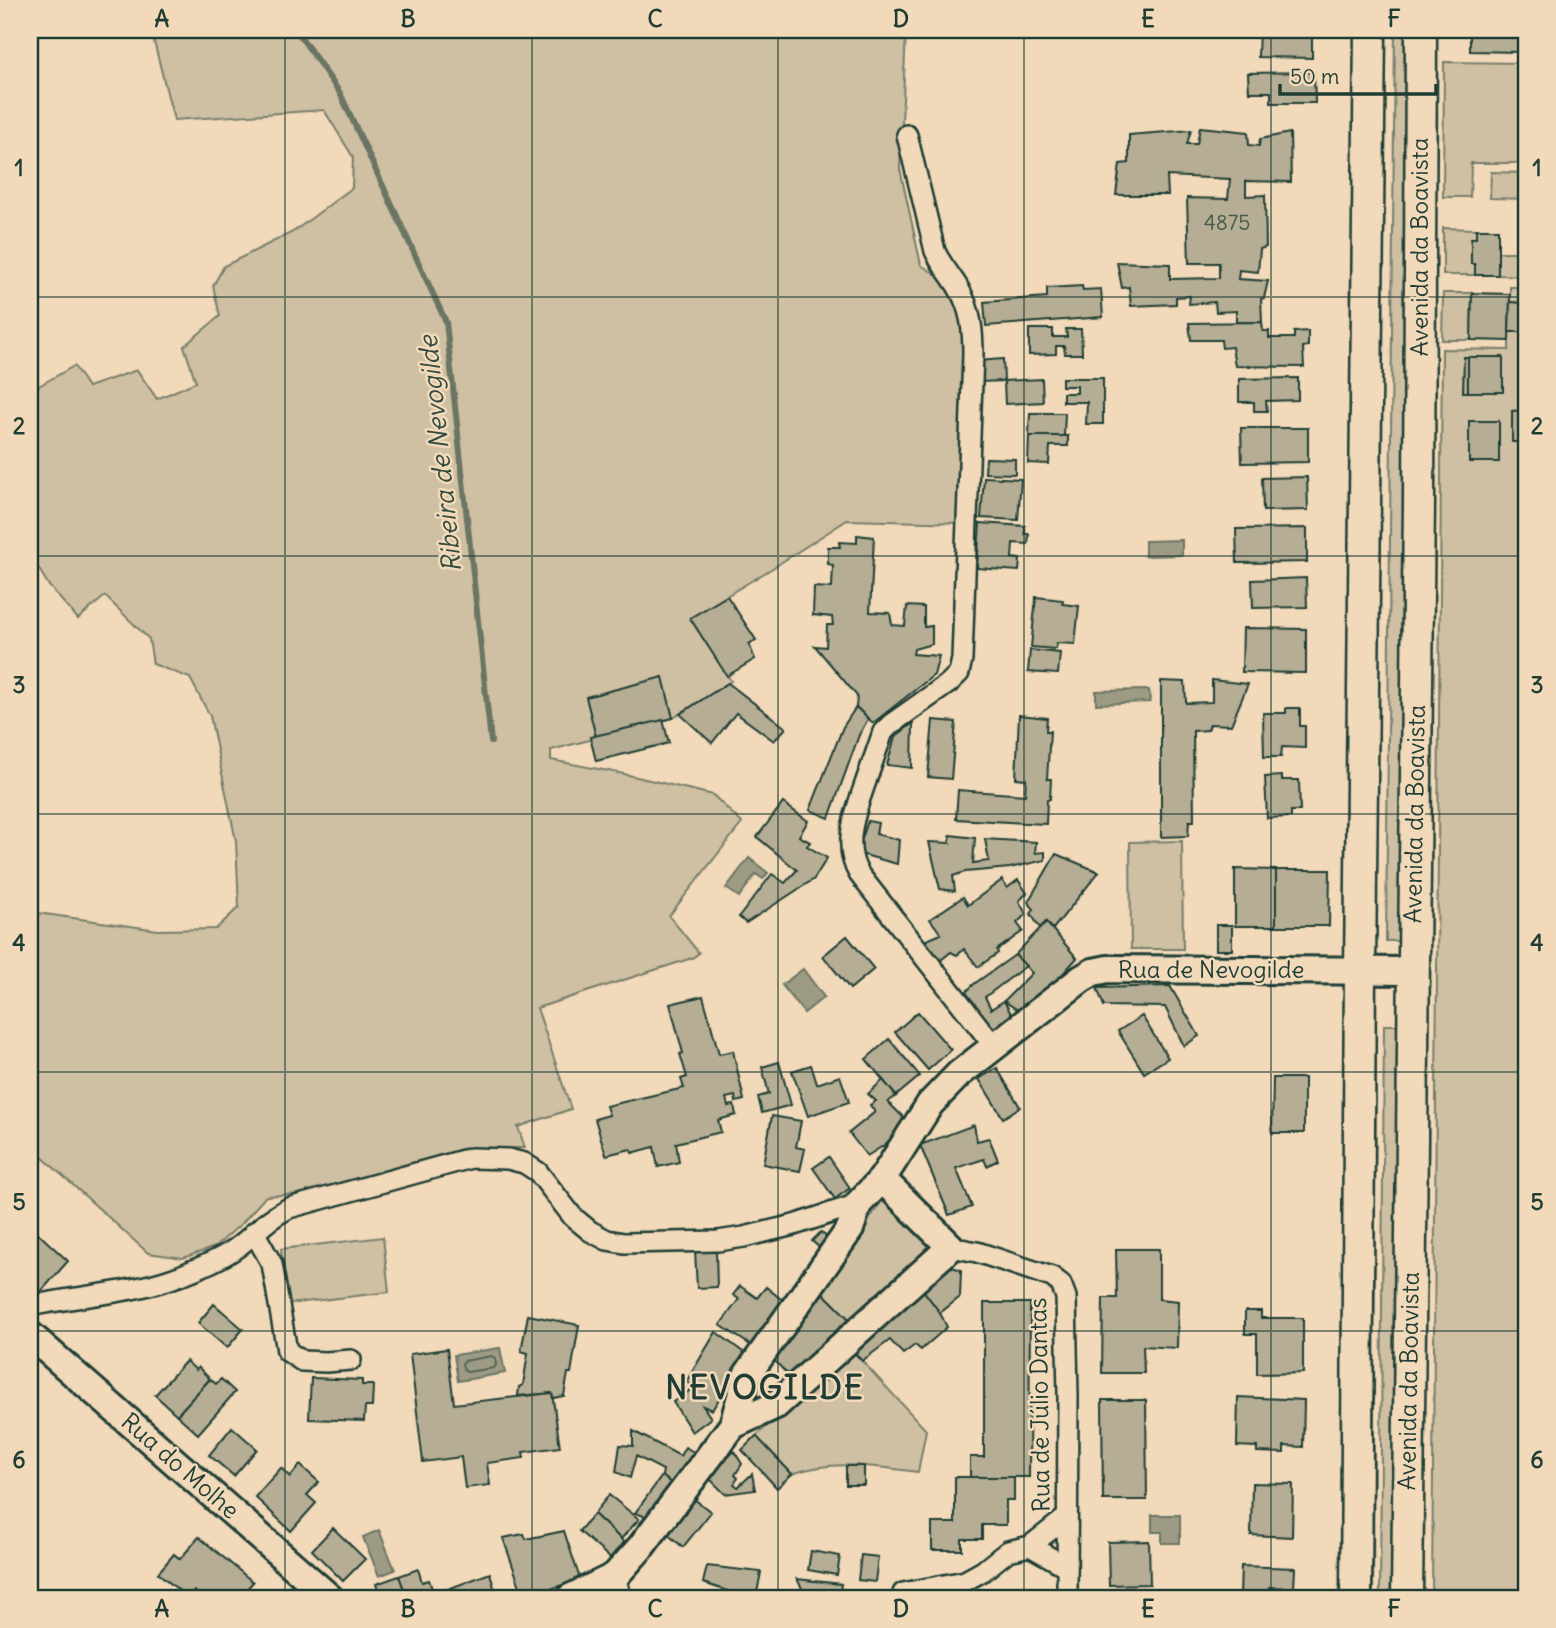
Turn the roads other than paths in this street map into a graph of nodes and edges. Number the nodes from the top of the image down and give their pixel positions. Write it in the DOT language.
graph roads {
  1 [pos="1370,30"];
  2 [pos="1421,30"];
  3 [pos="907,135"];
  4 [pos="1360,970"];
  5 [pos="1413,971"];
  6 [pos="994,1046"];
  7 [pos="882,1179"];
  8 [pos="858,1204"];
  9 [pos="254,1232"];
  10 [pos="951,1247"];
  11 [pos="30,1306"];
  12 [pos="30,1335"];
  13 [pos="351,1360"];
  14 [pos="733,1425"];
  15 [pos="1067,1517"];
  16 [pos="1030,1546"];
  17 [pos="1067,1567"];
  18 [pos="618,1587"];
  19 [pos="324,1593"];
  20 [pos="903,1593"];
  21 [pos="289,1598"];
  22 [pos="570,1598"];
  23 [pos="1067,1598"];
  24 [pos="1356,1598"];
  25 [pos="1407,1598"];
  1 -- 4 [label="main road, Avenida da Boavista"];
  2 -- 5 [label="main road, Avenida da Boavista"];
  3 -- 6 [label="street"];
  4 -- 5 [label="street, Rua de Nevogilde"];
  4 -- 6 [label="street, Rua de Nevogilde"];
  4 -- 24 [label="main road, Avenida da Boavista"];
  5 -- 25 [label="main road, Avenida da Boavista"];
  6 -- 7 [label="street, Rua de Nevogilde"];
  7 -- 8 [label="street, Rua de Nevogilde"];
  7 -- 10 [label="street"];
  8 -- 9 [label="street"];
  8 -- 14 [label="street"];
  9 -- 11 [label="street"];
  9 -- 13 [label="street"];
  10 -- 14 [label="street"];
  10 -- 15 [label="street, Rua de Júlio Dantas"];
  12 -- 19 [label="street, Rua do Molhe"];
  14 -- 18 [label="street"];
  15 -- 16 [label="street"];
  15 -- 17 [label="street, Rua de Júlio Dantas"];
  16 -- 17 [label="street"];
  16 -- 20 [label="street"];
  17 -- 23 [label="street, Rua de Júlio Dantas"];
  18 -- 22 [label="street"];
  19 -- 21 [label="street"];
}
